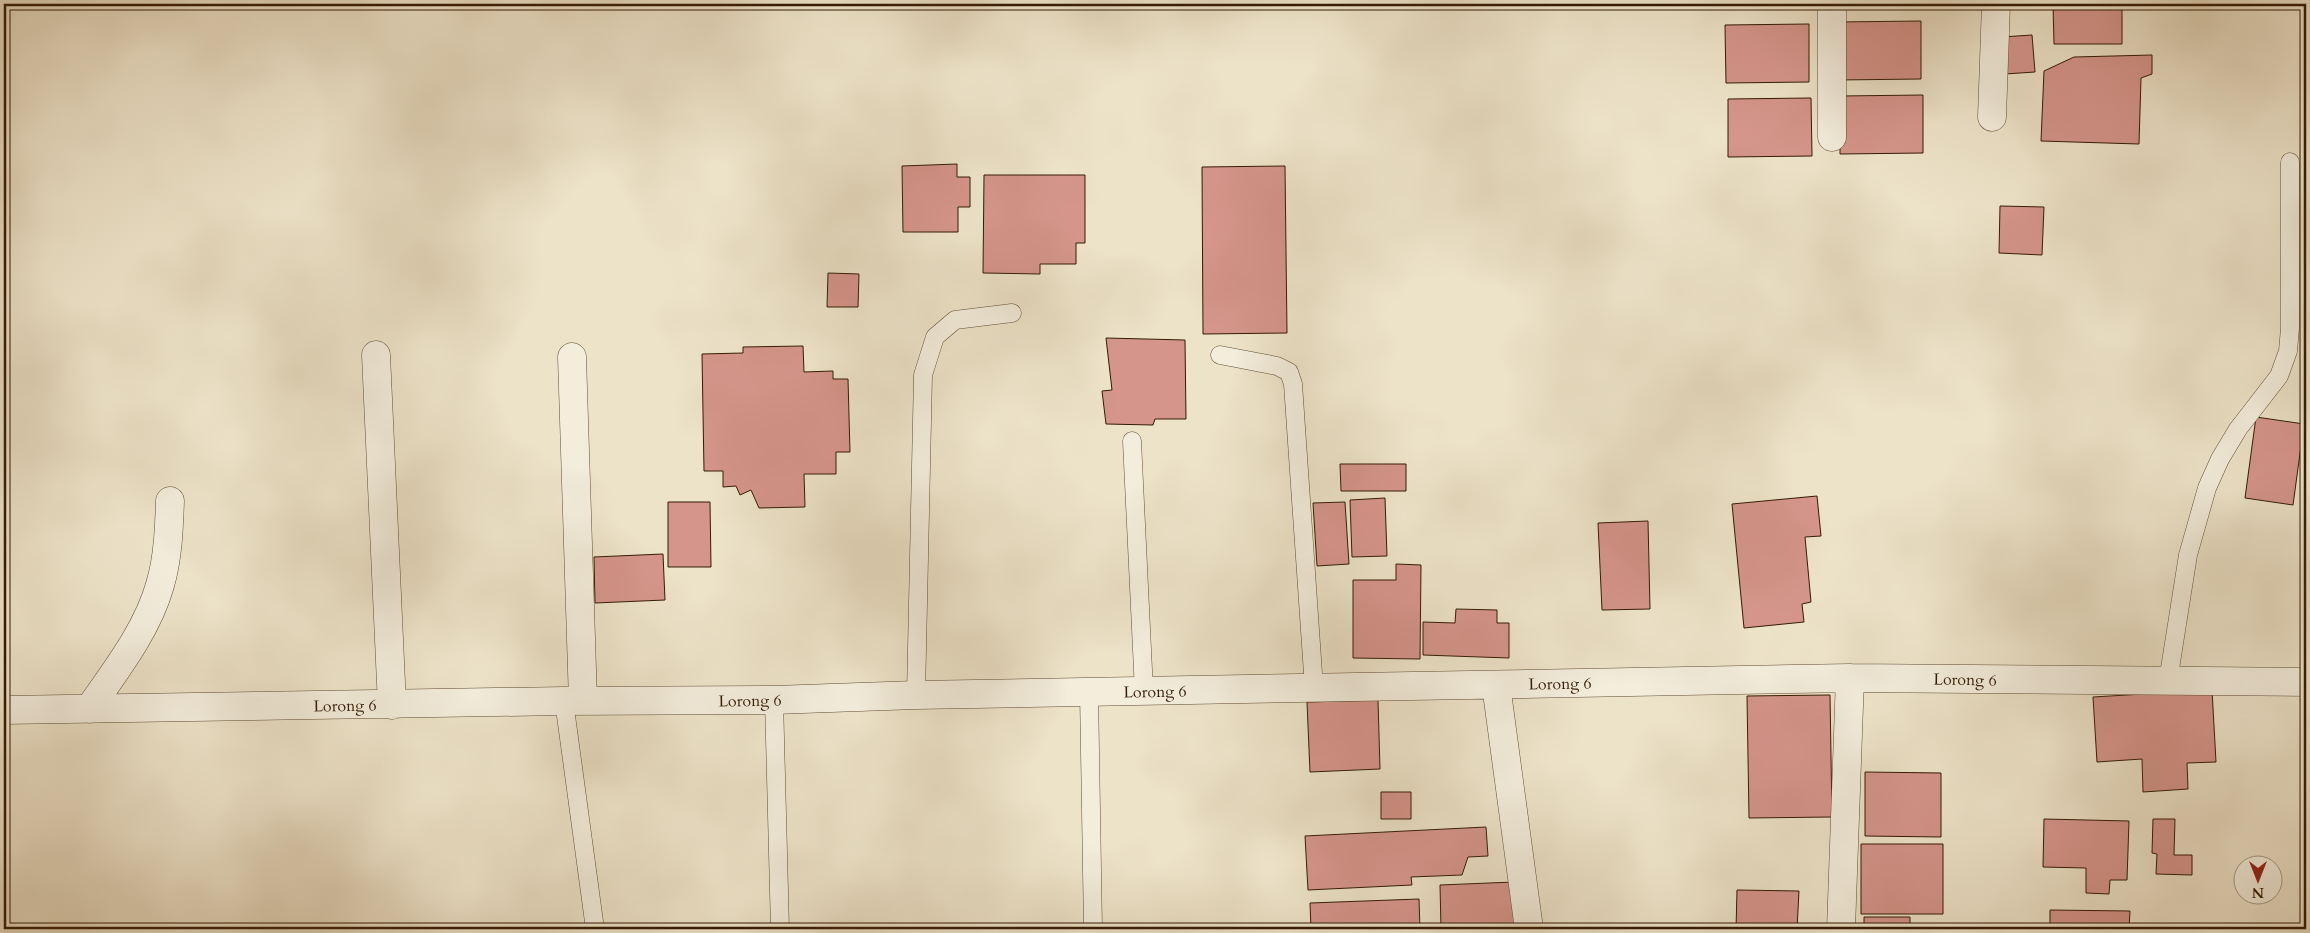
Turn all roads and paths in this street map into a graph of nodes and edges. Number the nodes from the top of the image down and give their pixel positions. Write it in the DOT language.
graph roads {
  1 [pos="1832,4"];
  2 [pos="1996,4"];
  3 [pos="1992,117"];
  4 [pos="1832,137"];
  5 [pos="2290,162"];
  6 [pos="1012,313"];
  7 [pos="376,355"];
  8 [pos="1220,355"];
  9 [pos="572,357"];
  10 [pos="1132,441"];
  11 [pos="170,501"];
  12 [pos="1850,678"];
  13 [pos="2168,681"];
  14 [pos="2306,682"];
  15 [pos="1496,684"];
  16 [pos="1314,688"];
  17 [pos="1144,691"];
  18 [pos="1089,692"];
  19 [pos="916,695"];
  20 [pos="774,700"];
  21 [pos="574,701"];
  22 [pos="392,705"];
  23 [pos="89,709"];
  24 [pos="4,710"];
  25 [pos="595,929"];
  26 [pos="780,929"];
  27 [pos="1093,929"];
  28 [pos="1529,929"];
  29 [pos="1841,929"];
  1 -- 4 [label="street"];
  2 -- 3 [label="street"];
  5 -- 13 [label="lane"];
  6 -- 19 [label="lane"];
  7 -- 22 [label="street"];
  8 -- 16 [label="lane"];
  9 -- 21 [label="street"];
  10 -- 17 [label="lane"];
  11 -- 23 [label="street"];
  12 -- 13 [label="street, Lorong 6"];
  12 -- 15 [label="street, Lorong 6"];
  12 -- 29 [label="street"];
  13 -- 14 [label="street, Lorong 6"];
  15 -- 16 [label="street, Lorong 6"];
  15 -- 28 [label="street"];
  16 -- 17 [label="street, Lorong 6"];
  17 -- 18 [label="street, Lorong 6"];
  18 -- 19 [label="street, Lorong 6"];
  18 -- 27 [label="lane"];
  19 -- 20 [label="street, Lorong 6"];
  20 -- 21 [label="street, Lorong 6"];
  20 -- 26 [label="lane"];
  21 -- 22 [label="street, Lorong 6"];
  21 -- 25 [label="lane"];
  22 -- 23 [label="street, Lorong 6"];
  23 -- 24 [label="street, Lorong 6"];
}
